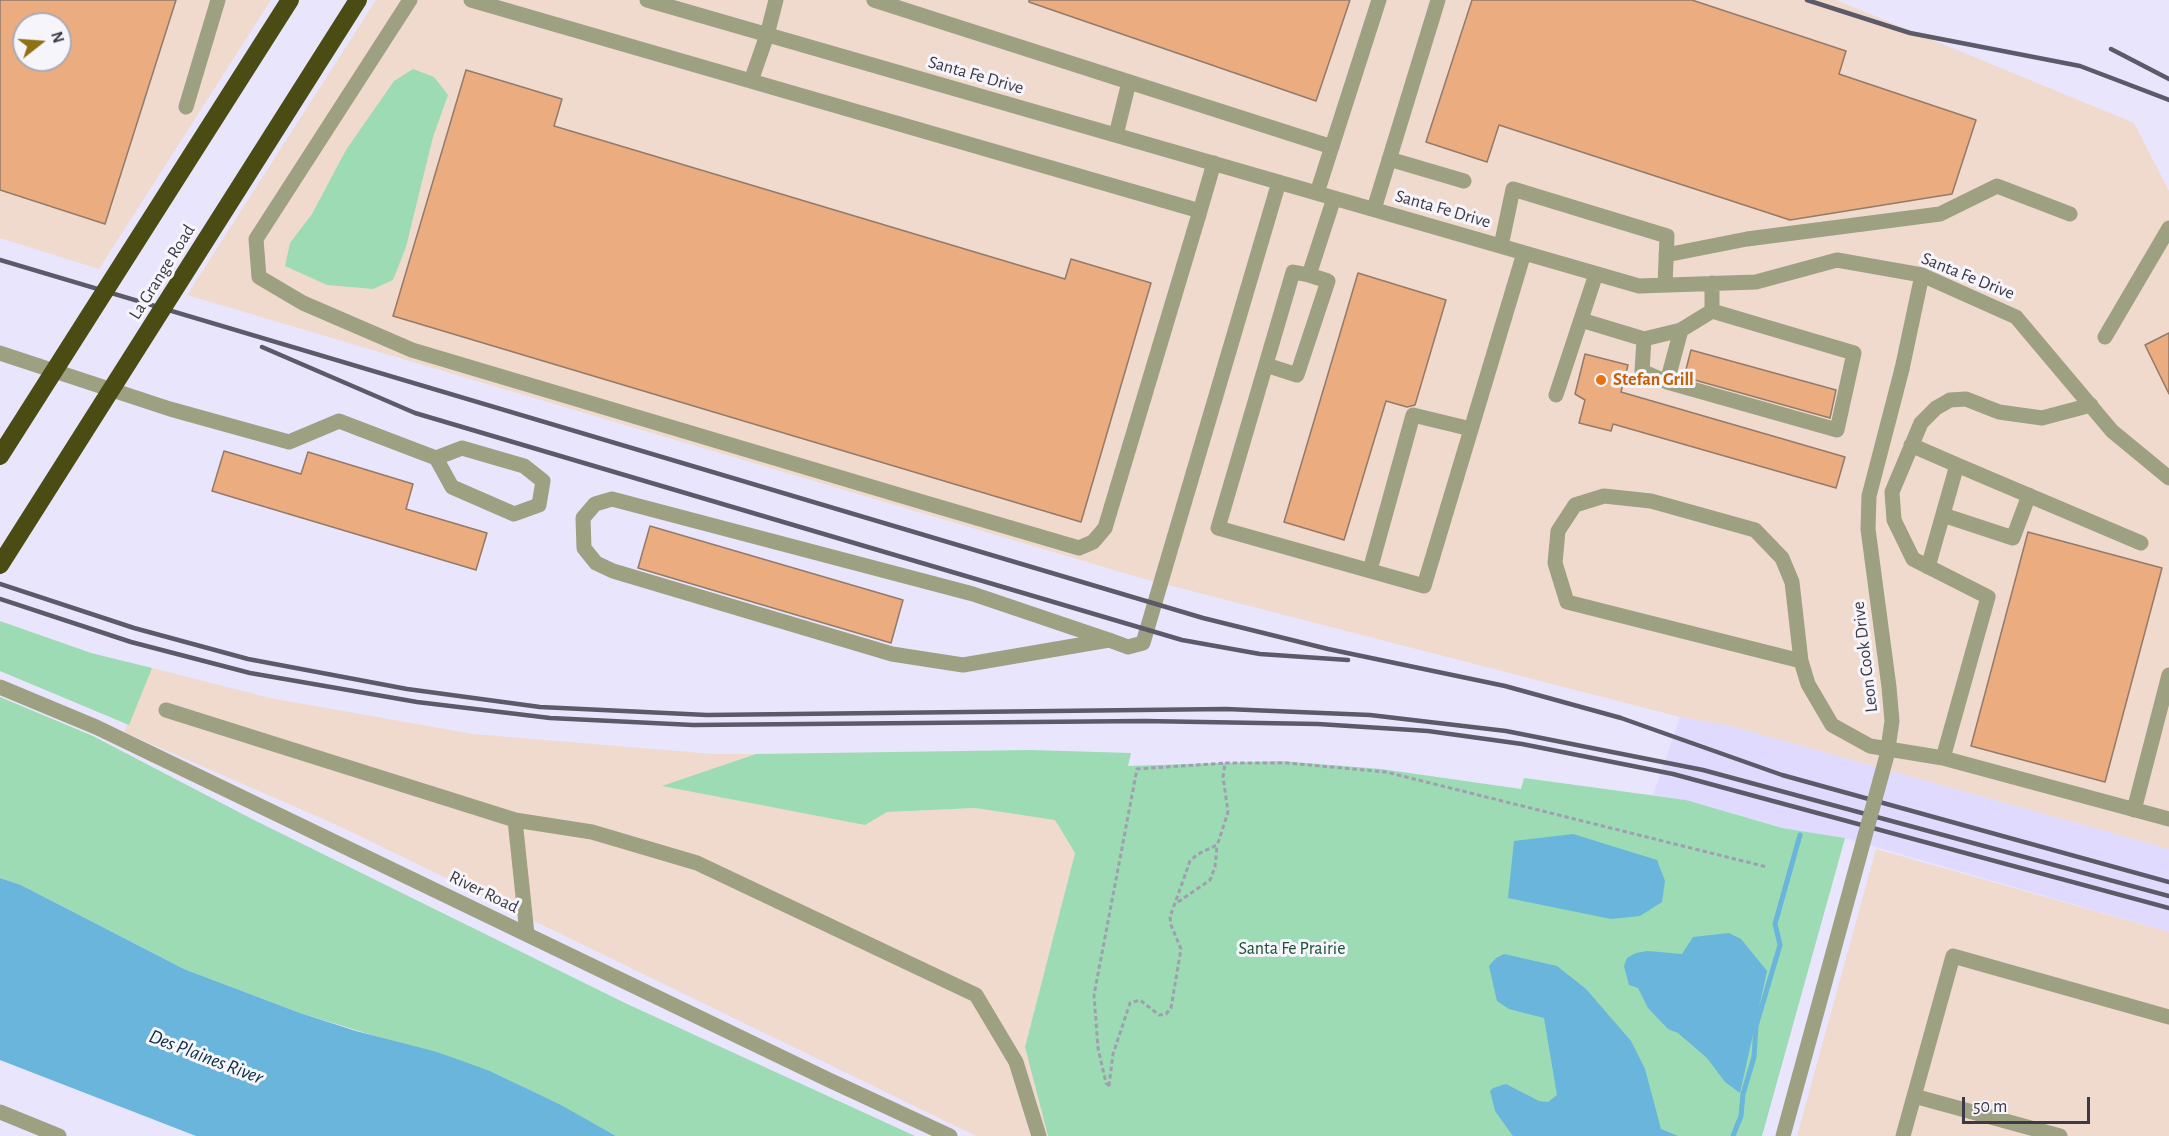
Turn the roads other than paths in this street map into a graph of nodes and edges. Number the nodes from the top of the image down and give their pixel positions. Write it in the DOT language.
graph roads {
  1 [pos="218,0"];
  2 [pos="290,0"];
  3 [pos="358,0"];
  4 [pos="410,0"];
  5 [pos="471,0"];
  6 [pos="647,0"];
  7 [pos="776,0"];
  8 [pos="874,0"];
  9 [pos="1379,0"];
  10 [pos="1438,0"];
  11 [pos="767,34"];
  12 [pos="751,81"];
  13 [pos="1130,82"];
  14 [pos="186,107"];
  15 [pos="1116,135"];
  16 [pos="1332,147"];
  17 [pos="1389,159"];
  18 [pos="1214,164"];
  19 [pos="1464,181"];
  20 [pos="1279,182"];
  21 [pos="1317,193"];
  22 [pos="1334,198"];
  23 [pos="1374,209"];
  24 [pos="1200,211"];
  25 [pos="2070,214"];
  26 [pos="2169,228"];
  27 [pos="1501,246"];
  28 [pos="1524,253"];
  29 [pos="1666,255"];
  30 [pos="1309,274"];
  31 [pos="1596,274"];
  32 [pos="1922,275"];
  33 [pos="1712,283"];
  34 [pos="1665,285"];
  35 [pos="1712,311"];
  36 [pos="1581,320"];
  37 [pos="1680,330"];
  38 [pos="2105,337"];
  39 [pos="1644,339"];
  40 [pos="0,353"];
  41 [pos="1266,365"];
  42 [pos="1667,382"];
  43 [pos="1556,395"];
  44 [pos="2091,405"];
  45 [pos="1471,429"];
  46 [pos="1911,445"];
  47 [pos="0,456"];
  48 [pos="436,458"];
  49 [pos="1958,465"];
  50 [pos="2169,477"];
  51 [pos="2029,495"];
  52 [pos="1943,515"];
  53 [pos="2141,543"];
  54 [pos="0,565"];
  55 [pos="1928,567"];
  56 [pos="1370,570"];
  57 [pos="1109,640"];
  58 [pos="1801,661"];
  59 [pos="2169,675"];
  60 [pos="0,687"];
  61 [pos="166,710"];
  62 [pos="1943,758"];
  63 [pos="2134,810"];
  64 [pos="2169,819"];
  65 [pos="515,820"];
  66 [pos="527,934"];
  67 [pos="2169,1017"];
  68 [pos="1914,1096"];
  69 [pos="0,1112"];
  70 [pos="59,1136"];
  71 [pos="950,1136"];
  72 [pos="1039,1136"];
  73 [pos="1783,1136"];
  74 [pos="1902,1136"];
  75 [pos="2061,1136"];
  1 -- 14 [label="street"];
  2 -- 47 [label="highway, La Grange Road, bridge"];
  3 -- 54 [label="highway, La Grange Road, bridge"];
  4 -- 24 [label="street"];
  5 -- 12 [label="street"];
  6 -- 11 [label="street, Santa Fe Drive"];
  7 -- 11 [label="street"];
  8 -- 13 [label="street"];
  9 -- 16 [label="street"];
  10 -- 17 [label="street"];
  11 -- 12 [label="street"];
  11 -- 15 [label="street, Santa Fe Drive"];
  12 -- 24 [label="street"];
  13 -- 15 [label="street"];
  13 -- 16 [label="street"];
  15 -- 18 [label="street, Santa Fe Drive"];
  16 -- 21 [label="street"];
  17 -- 19 [label="street"];
  17 -- 23 [label="street"];
  18 -- 20 [label="street, Santa Fe Drive"];
  18 -- 24 [label="street"];
  20 -- 21 [label="street, Santa Fe Drive"];
  20 -- 57 [label="street"];
  21 -- 22 [label="street, Santa Fe Drive"];
  22 -- 23 [label="street, Santa Fe Drive"];
  22 -- 30 [label="street"];
  23 -- 27 [label="street, Santa Fe Drive"];
  25 -- 29 [label="street"];
  26 -- 38 [label="street"];
  27 -- 28 [label="street, Santa Fe Drive"];
  27 -- 29 [label="street"];
  28 -- 31 [label="street, Santa Fe Drive"];
  28 -- 45 [label="street"];
  29 -- 34 [label="street"];
  30 -- 41 [label="street"];
  30 -- 41 [label="street"];
  31 -- 34 [label="street, Santa Fe Drive"];
  31 -- 36 [label="street"];
  32 -- 33 [label="street, Santa Fe Drive"];
  32 -- 44 [label="street, Santa Fe Drive"];
  32 -- 73 [label="street, Leon Cook Drive, bridge"];
  33 -- 34 [label="street, Santa Fe Drive"];
  33 -- 35 [label="street"];
  35 -- 37 [label="street"];
  35 -- 42 [label="street"];
  36 -- 39 [label="street"];
  36 -- 43 [label="street"];
  37 -- 39 [label="street"];
  37 -- 42 [label="street"];
  39 -- 42 [label="street"];
  40 -- 48 [label="street"];
  41 -- 56 [label="street"];
  44 -- 46 [label="street"];
  44 -- 50 [label="street, Santa Fe Drive"];
  45 -- 56 [label="street"];
  45 -- 56 [label="street"];
  46 -- 49 [label="street"];
  46 -- 55 [label="street"];
  48 -- 48 [label="street"];
  49 -- 51 [label="street"];
  49 -- 52 [label="street"];
  51 -- 52 [label="street"];
  51 -- 53 [label="street"];
  52 -- 55 [label="street"];
  55 -- 62 [label="street"];
  57 -- 57 [label="street"];
  58 -- 58 [label="street"];
  58 -- 62 [label="street"];
  59 -- 63 [label="street"];
  60 -- 66 [label="street, River Road"];
  61 -- 65 [label="street"];
  62 -- 63 [label="street"];
  63 -- 64 [label="street"];
  65 -- 66 [label="street"];
  65 -- 72 [label="street"];
  66 -- 71 [label="street, River Road"];
  67 -- 68 [label="street"];
  68 -- 74 [label="street"];
  68 -- 75 [label="street"];
  69 -- 70 [label="street"];
}
